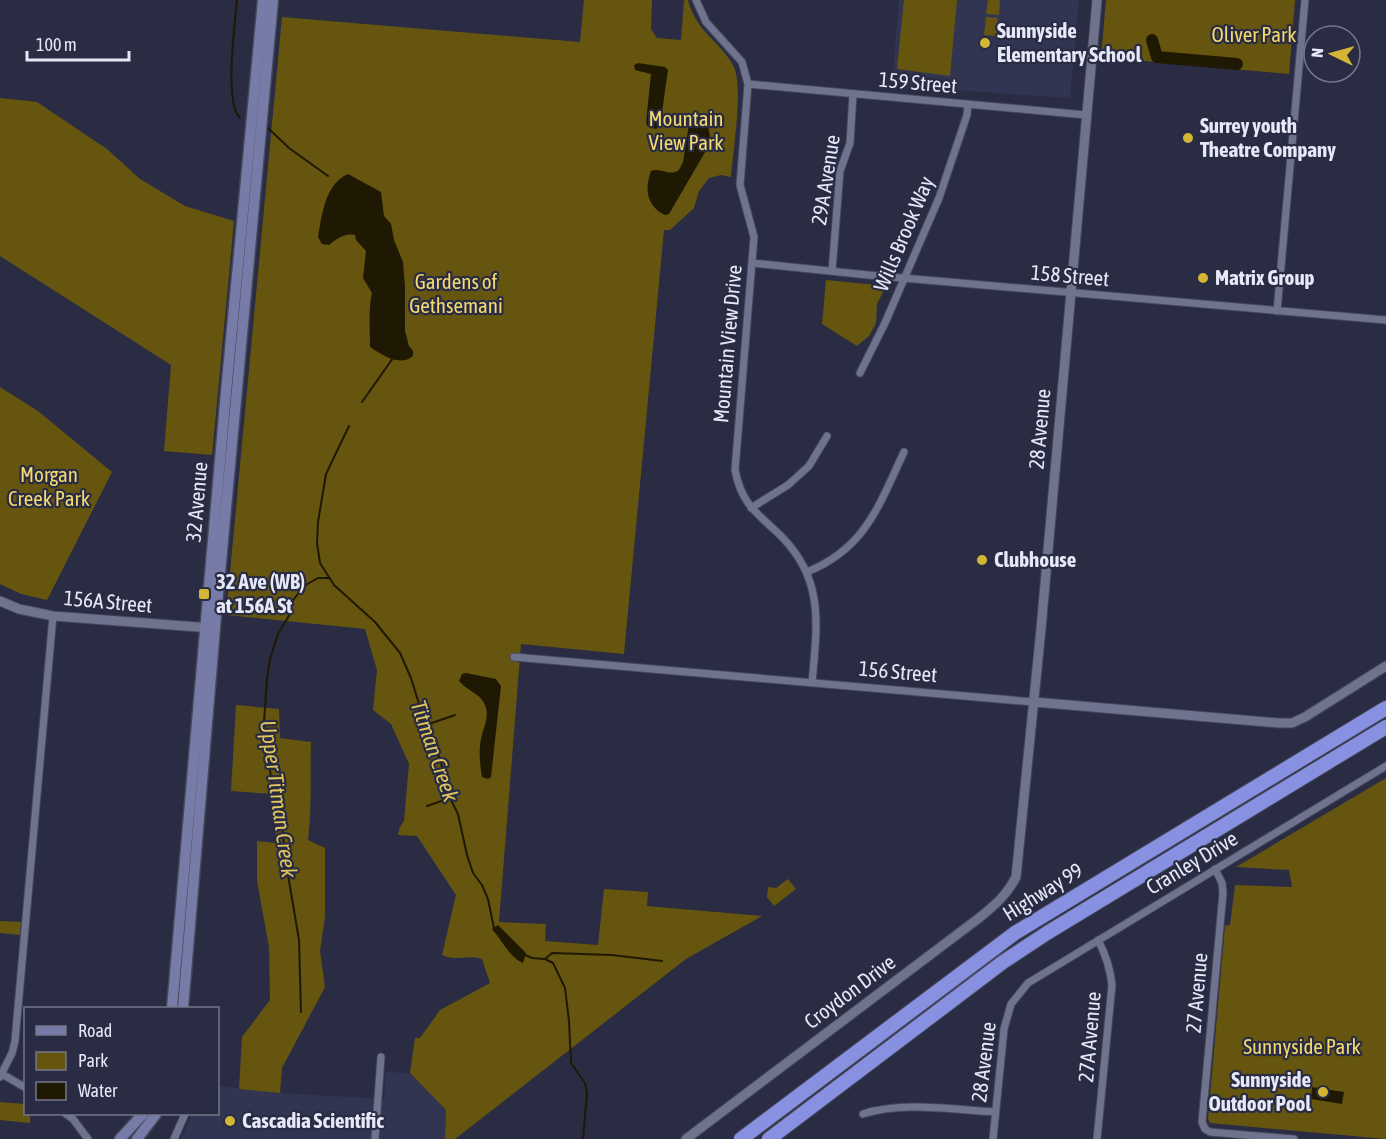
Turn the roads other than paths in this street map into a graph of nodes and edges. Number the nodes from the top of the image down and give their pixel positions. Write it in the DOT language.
graph roads {
  1 [pos="263,0"];
  2 [pos="273,0"];
  3 [pos="696,0"];
  4 [pos="1097,0"];
  5 [pos="1305,0"];
  6 [pos="748,84"];
  7 [pos="853,94"];
  8 [pos="968,104"];
  9 [pos="1086,115"];
  10 [pos="752,263"];
  11 [pos="831,271"];
  12 [pos="903,278"];
  13 [pos="1070,293"];
  14 [pos="1277,311"];
  15 [pos="1386,320"];
  16 [pos="860,373"];
  17 [pos="827,436"];
  18 [pos="904,452"];
  19 [pos="751,508"];
  20 [pos="807,572"];
  21 [pos="0,601"];
  22 [pos="53,616"];
  23 [pos="210,628"];
  24 [pos="514,657"];
  25 [pos="1386,666"];
  26 [pos="812,683"];
  27 [pos="1034,702"];
  28 [pos="1386,708"];
  29 [pos="1386,727"];
  30 [pos="1386,766"];
  31 [pos="188,832"];
  32 [pos="1018,861"];
  33 [pos="1215,869"];
  34 [pos="194,881"];
  35 [pos="1098,940"];
  36 [pos="1018,993"];
  37 [pos="172,1007"];
  38 [pos="183,1007"];
  39 [pos="381,1057"];
  40 [pos="1,1076"];
  41 [pos="24,1087"];
  42 [pos="995,1112"];
  43 [pos="863,1114"];
  44 [pos="68,1115"];
  45 [pos="141,1115"];
  46 [pos="155,1115"];
  47 [pos="184,1115"];
  48 [pos="88,1139"];
  49 [pos="120,1139"];
  50 [pos="137,1139"];
  51 [pos="174,1139"];
  52 [pos="375,1139"];
  53 [pos="686,1139"];
  54 [pos="741,1139"];
  55 [pos="769,1139"];
  56 [pos="993,1139"];
  57 [pos="1097,1139"];
  58 [pos="1283,1139"];
  59 [pos="1294,1139"];
  1 -- 23 [label="main road, 32 Avenue"];
  2 -- 23 [label="main road, 32 Avenue"];
  3 -- 6 [label="street, Mountain View Drive"];
  4 -- 9 [label="street, 28 Avenue"];
  5 -- 14 [label="street"];
  6 -- 7 [label="street, 159 Street"];
  6 -- 10 [label="street, Mountain View Drive"];
  7 -- 8 [label="street, 159 Street"];
  7 -- 11 [label="street, 29A Avenue"];
  8 -- 9 [label="street, 159 Street"];
  8 -- 12 [label="street, Wills Brook Way"];
  9 -- 13 [label="street, 28 Avenue"];
  10 -- 11 [label="street, 158 Street"];
  10 -- 19 [label="street, Mountain View Drive"];
  11 -- 12 [label="street, 158 Street"];
  12 -- 13 [label="street, 158 Street"];
  12 -- 16 [label="street, Wills Brook Way"];
  13 -- 14 [label="street, 158 Street"];
  13 -- 27 [label="street, 28 Avenue"];
  14 -- 15 [label="street, 158 Street"];
  17 -- 19 [label="street"];
  18 -- 20 [label="street"];
  19 -- 20 [label="street, Mountain View Drive"];
  20 -- 26 [label="street, Mountain View Drive"];
  21 -- 22 [label="street, 156A Street"];
  22 -- 23 [label="street, 156A Street"];
  22 -- 40 [label="street"];
  23 -- 31 [label="main road, 32 Avenue"];
  23 -- 34 [label="main road, 32 Avenue"];
  24 -- 26 [label="street, 156 Street"];
  25 -- 27 [label="street, 156 Street"];
  26 -- 27 [label="street, 156 Street"];
  27 -- 32 [label="street, 28 Avenue"];
  28 -- 54 [label="highway, Highway 99"];
  29 -- 55 [label="highway, Highway 99"];
  30 -- 33 [label="street, Cranley Drive"];
  31 -- 34 [label="main road"];
  31 -- 37 [label="main road, 32 Avenue"];
  32 -- 53 [label="street, Croydon Drive"];
  33 -- 35 [label="street, Cranley Drive"];
  33 -- 58 [label="street, 27 Avenue"];
  34 -- 38 [label="main road, 32 Avenue"];
  35 -- 36 [label="street, Cranley Drive"];
  35 -- 57 [label="street, 27A Avenue"];
  36 -- 42 [label="street, 28 Avenue"];
  39 -- 52 [label="street"];
  40 -- 41 [label="street"];
  42 -- 43 [label="street"];
  42 -- 56 [label="street, 28 Avenue"];
  44 -- 48 [label="street"];
  45 -- 49 [label="main road"];
  46 -- 50 [label="main road"];
  47 -- 51 [label="street"];
  58 -- 59 [label="street"];
}
